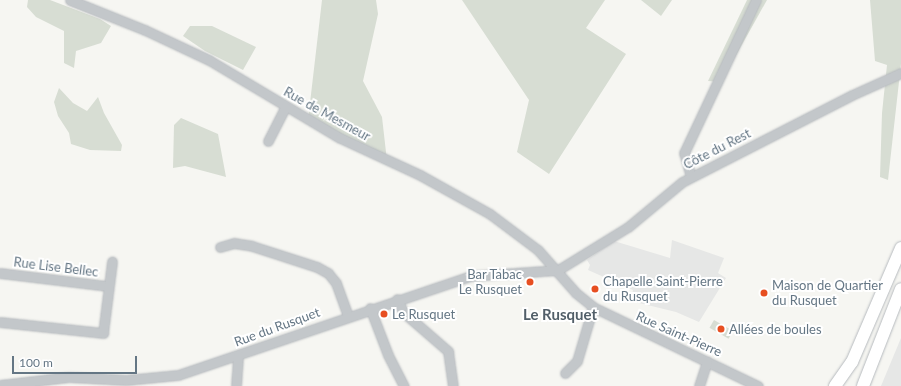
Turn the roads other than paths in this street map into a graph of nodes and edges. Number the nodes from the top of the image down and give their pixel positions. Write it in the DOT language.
graph roads {
  1 [pos="70,0"];
  2 [pos="756,0"];
  3 [pos="901,73"];
  4 [pos="285,107"];
  5 [pos="268,141"];
  6 [pos="691,177"];
  7 [pos="220,247"];
  8 [pos="901,248"];
  9 [pos="112,262"];
  10 [pos="558,270"];
  11 [pos="0,273"];
  12 [pos="108,286"];
  13 [pos="901,289"];
  14 [pos="396,300"];
  15 [pos="593,307"];
  16 [pos="370,308"];
  17 [pos="348,316"];
  18 [pos="0,322"];
  19 [pos="238,355"];
  20 [pos="707,361"];
  21 [pos="565,373"];
  22 [pos="127,383"];
  23 [pos="0,385"];
  24 [pos="236,386"];
  25 [pos="404,386"];
  26 [pos="453,386"];
  27 [pos="700,386"];
  28 [pos="758,386"];
  29 [pos="835,386"];
  30 [pos="863,386"];
  1 -- 4 [label="street, Rue de Mesmeur"];
  2 -- 6 [label="street"];
  3 -- 6 [label="street, Côte du Rest"];
  4 -- 5 [label="street"];
  4 -- 10 [label="street, Rue de Mesmeur"];
  6 -- 10 [label="street, Côte du Rest"];
  7 -- 17 [label="street"];
  8 -- 29 [label="main road"];
  9 -- 12 [label="street"];
  10 -- 14 [label="street, Rue du Rusquet"];
  10 -- 15 [label="street, Rue Saint-Pierre"];
  11 -- 12 [label="street, Rue Lise Bellec"];
  12 -- 18 [label="street"];
  13 -- 30 [label="main road"];
  14 -- 16 [label="street, Rue du Rusquet"];
  14 -- 26 [label="street"];
  15 -- 20 [label="street, Rue Saint-Pierre"];
  15 -- 21 [label="street"];
  16 -- 17 [label="street, Rue du Rusquet"];
  16 -- 25 [label="street"];
  17 -- 19 [label="street, Rue du Rusquet"];
  19 -- 22 [label="street, Rue du Rusquet"];
  19 -- 24 [label="street"];
  20 -- 27 [label="street"];
  20 -- 28 [label="street, Rue Saint-Pierre"];
  22 -- 23 [label="street, Rue du Rusquet"];
}
